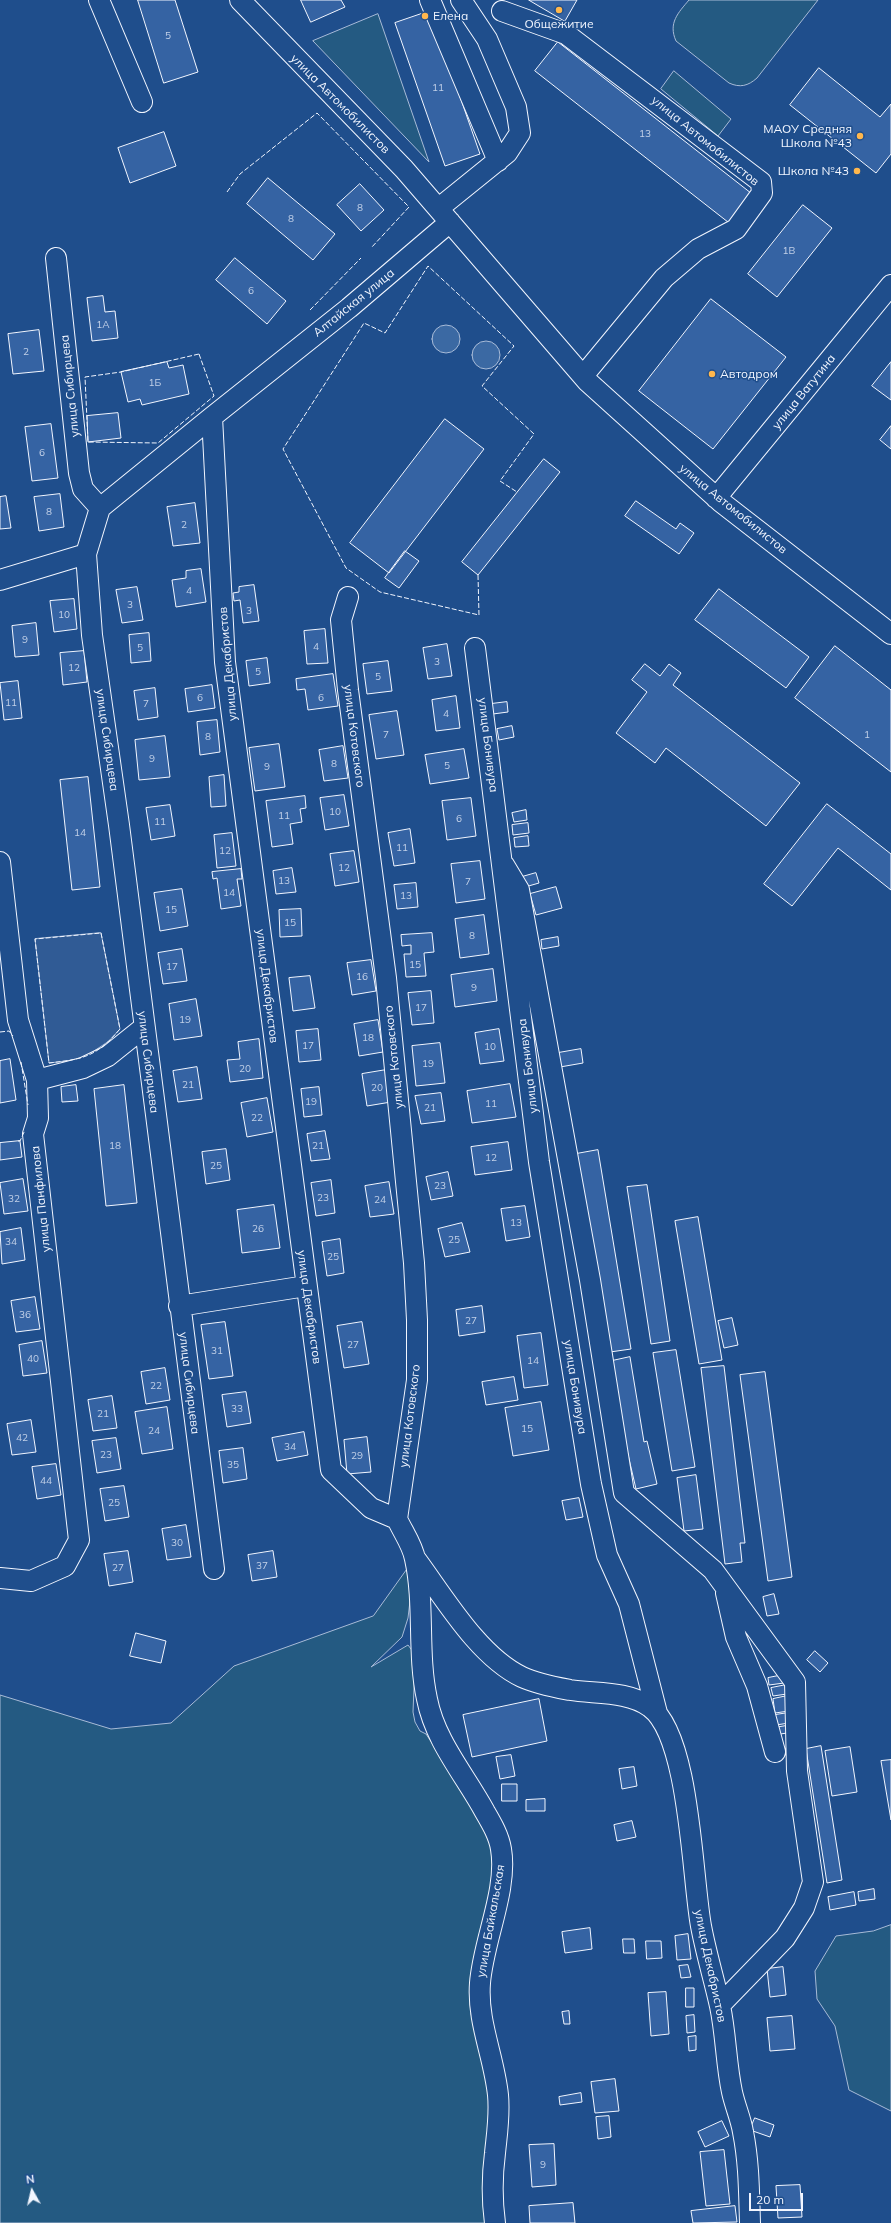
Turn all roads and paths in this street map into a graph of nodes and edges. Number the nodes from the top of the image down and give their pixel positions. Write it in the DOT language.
graph roads {
  1 [pos="99,0"];
  2 [pos="240,0"];
  3 [pos="430,0"];
  4 [pos="461,0"];
  5 [pos="505,5"];
  6 [pos="487,39"];
  7 [pos="142,102"];
  8 [pos="498,161"];
  9 [pos="445,215"];
  10 [pos="56,258"];
  11 [pos="891,285"];
  12 [pos="583,376"];
  13 [pos="212,417"];
  14 [pos="716,498"];
  15 [pos="100,508"];
  16 [pos="86,554"];
  17 [pos="0,580"];
  18 [pos="348,597"];
  19 [pos="891,634"];
  20 [pos="475,648"];
  21 [pos="0,862"];
  22 [pos="504,865"];
  23 [pos="143,1028"];
  24 [pos="37,1080"];
  25 [pos="306,1286"];
  26 [pos="179,1306"];
  27 [pos="591,1484"];
  28 [pos="397,1519"];
  29 [pos="415,1558"];
  30 [pos="720,1566"];
  31 [pos="214,1569"];
  32 [pos="0,1578"];
  33 [pos="657,1713"];
  34 [pos="775,1752"];
  35 [pos="720,2005"];
  36 [pos="494,2223"];
  37 [pos="750,2223"];
  1 -- 7 [label="street"];
  2 -- 9 [label="street, улица Автомобилистов"];
  3 -- 8 [label="street"];
  4 -- 6 [label="street"];
  5 -- 6 [label="street"];
  5 -- 12 [label="street, улица Автомобилистов"];
  6 -- 8 [label="street"];
  8 -- 9 [label="street"];
  9 -- 12 [label="street, улица Автомобилистов"];
  9 -- 13 [label="street, Алтайская улица"];
  10 -- 15 [label="street, улица Сибирцева"];
  11 -- 14 [label="street, улица Ватутина"];
  12 -- 14 [label="street, улица Автомобилистов"];
  13 -- 15 [label="street, Алтайская улица"];
  13 -- 25 [label="street, улица Декабристов"];
  14 -- 19 [label="street, улица Автомобилистов"];
  15 -- 16 [label="street"];
  16 -- 17 [label="street"];
  16 -- 23 [label="street, улица Сибирцева"];
  18 -- 28 [label="street, улица Котовского"];
  20 -- 22 [label="street, улица Бонивура"];
  21 -- 24 [label="street, улица Панфилова"];
  22 -- 27 [label="street, улица Бонивура"];
  22 -- 35 [label="street"];
  23 -- 24 [label="street"];
  23 -- 26 [label="street, улица Сибирцева"];
  24 -- 32 [label="street, улица Панфилова"];
  25 -- 26 [label="street"];
  25 -- 28 [label="street, улица Декабристов"];
  26 -- 31 [label="street, улица Сибирцева"];
  27 -- 33 [label="street, улица Декабристов"];
  28 -- 29 [label="street, улица Байкальская"];
  29 -- 33 [label="street, улица Декабристов"];
  29 -- 36 [label="street, улица Байкальская"];
  30 -- 34 [label="street"];
  33 -- 35 [label="street, улица Декабристов"];
  35 -- 37 [label="street, улица Декабристов"];
}
